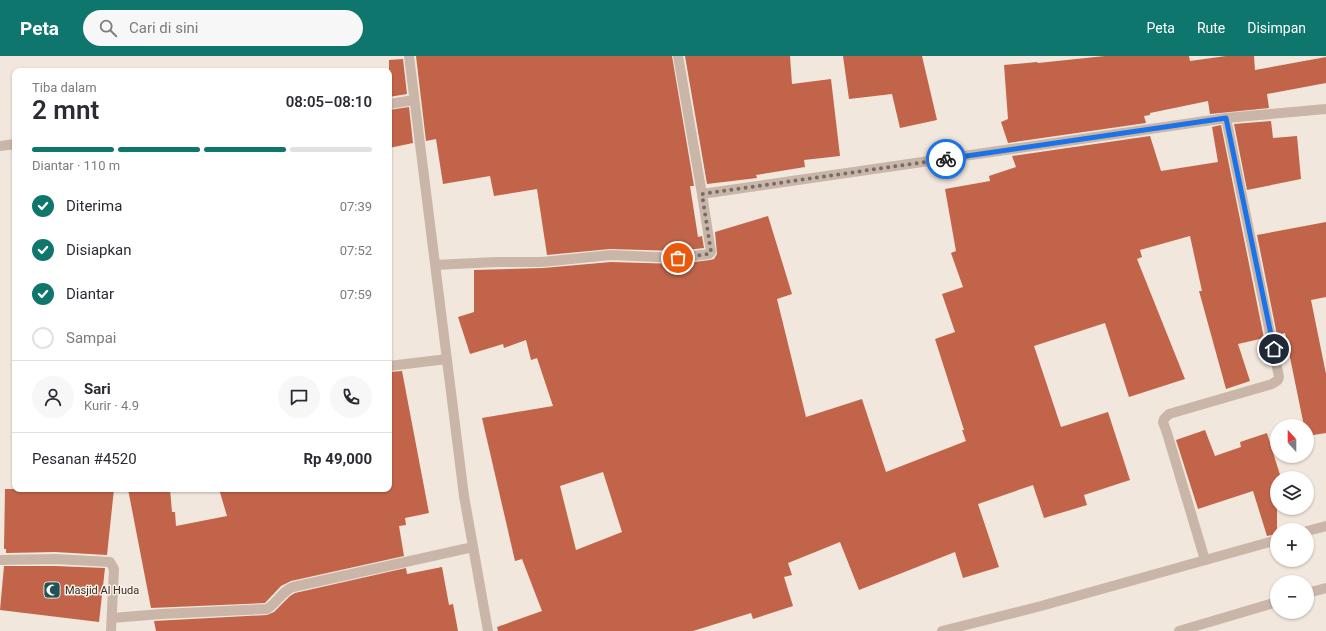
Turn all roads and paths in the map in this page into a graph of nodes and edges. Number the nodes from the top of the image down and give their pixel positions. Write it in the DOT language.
graph roads {
  1 [pos="409,56"];
  2 [pos="678,56"];
  3 [pos="414,100"];
  4 [pos="392,104"];
  5 [pos="1326,109"];
  6 [pos="1226,118"];
  7 [pos="12,144"];
  8 [pos="0,146"];
  9 [pos="702,194"];
  10 [pos="435,265"];
  11 [pos="447,359"];
  12 [pos="392,366"];
  13 [pos="1326,526"];
  14 [pos="1314,529"];
  15 [pos="1270,542"];
  16 [pos="473,547"];
  17 [pos="0,560"];
  18 [pos="1205,560"];
  19 [pos="1326,588"];
  20 [pos="1314,591"];
  21 [pos="1270,604"];
  22 [pos="112,618"];
  23 [pos="111,631"];
  24 [pos="488,631"];
  25 [pos="942,631"];
  26 [pos="1179,631"];
  1 -- 3 [label="street"];
  2 -- 9 [label="street"];
  3 -- 4 [label="street"];
  3 -- 10 [label="street"];
  5 -- 6 [label="street"];
  6 -- 9 [label="street"];
  6 -- 18 [label="street"];
  7 -- 8 [label="street"];
  9 -- 10 [label="street"];
  10 -- 11 [label="street"];
  11 -- 12 [label="street"];
  11 -- 16 [label="street"];
  13 -- 14 [label="street"];
  15 -- 18 [label="street"];
  16 -- 22 [label="street"];
  16 -- 24 [label="street"];
  17 -- 22 [label="street"];
  18 -- 25 [label="street"];
  19 -- 20 [label="street"];
  21 -- 26 [label="street"];
  22 -- 23 [label="street"];
}
